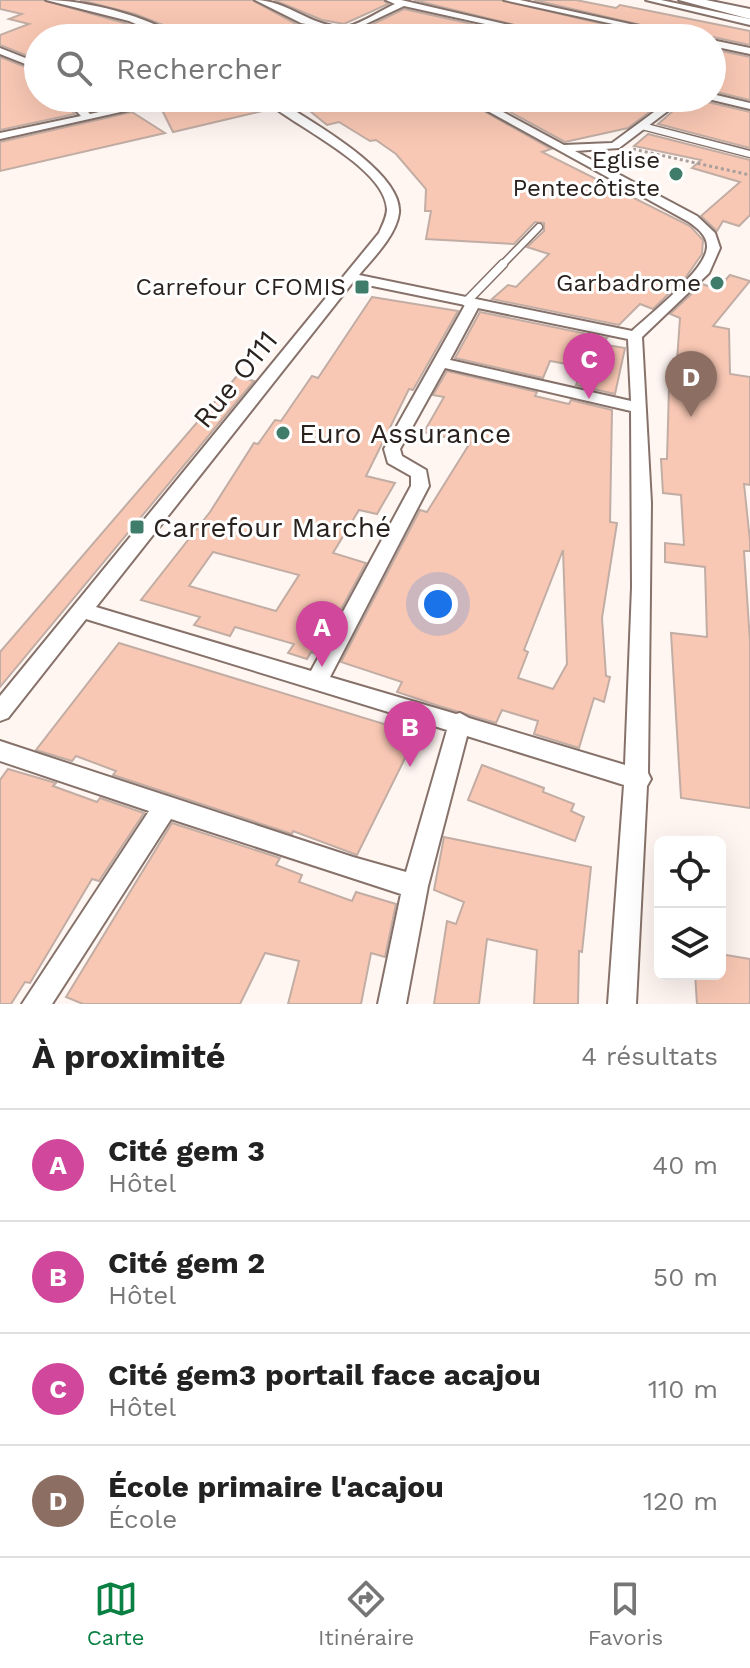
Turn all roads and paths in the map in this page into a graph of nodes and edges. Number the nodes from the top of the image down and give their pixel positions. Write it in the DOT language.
graph roads {
  1 [pos="50,0"];
  2 [pos="259,0"];
  3 [pos="390,0"];
  4 [pos="508,0"];
  5 [pos="650,0"];
  6 [pos="686,0"];
  7 [pos="711,0"];
  8 [pos="70,2"];
  9 [pos="403,3"];
  10 [pos="750,7"];
  11 [pos="750,14"];
  12 [pos="750,22"];
  13 [pos="143,24"];
  14 [pos="318,24"];
  15 [pos="359,24"];
  16 [pos="498,24"];
  17 [pos="623,24"];
  18 [pos="726,46"];
  19 [pos="0,51"];
  20 [pos="750,51"];
  21 [pos="24,60"];
  22 [pos="726,100"];
  23 [pos="750,106"];
  24 [pos="83,112"];
  25 [pos="112,112"];
  26 [pos="287,112"];
  27 [pos="495,112"];
  28 [pos="661,112"];
  29 [pos="88,117"];
  30 [pos="642,126"];
  31 [pos="0,136"];
  32 [pos="615,146"];
  33 [pos="562,148"];
  34 [pos="750,154"];
  35 [pos="612,174"];
  36 [pos="750,175"];
  37 [pos="539,227"];
  38 [pos="352,278"];
  39 [pos="470,303"];
  40 [pos="635,336"];
  41 [pos="440,362"];
  42 [pos="640,408"];
  43 [pos="80,610"];
  44 [pos="318,679"];
  45 [pos="0,712"];
  46 [pos="460,722"];
  47 [pos="0,751"];
  48 [pos="639,779"];
  49 [pos="166,806"];
  50 [pos="415,886"];
  51 [pos="36,1004"];
  52 [pos="392,1004"];
  53 [pos="622,1004"];
  1 -- 8 [label="street"];
  2 -- 14 [label="street"];
  3 -- 9 [label="street"];
  4 -- 17 [label="street"];
  5 -- 12 [label="street"];
  6 -- 11 [label="highway"];
  7 -- 10 [label="highway"];
  8 -- 13 [label="street"];
  9 -- 15 [label="street"];
  9 -- 16 [label="street"];
  18 -- 20 [label="street"];
  19 -- 21 [label="street"];
  22 -- 23 [label="street"];
  24 -- 29 [label="street"];
  25 -- 29 [label="street"];
  26 -- 38 [label="street, Rue O111"];
  27 -- 33 [label="street"];
  28 -- 30 [label="street"];
  29 -- 31 [label="street"];
  30 -- 32 [label="street"];
  30 -- 34 [label="lane"];
  32 -- 33 [label="street"];
  32 -- 35 [label="street"];
  32 -- 36 [label="path"];
  33 -- 35 [label="street"];
  35 -- 40 [label="street"];
  37 -- 39 [label="lane"];
  38 -- 39 [label="street"];
  38 -- 43 [label="street, Rue O111"];
  39 -- 40 [label="street"];
  39 -- 41 [label="street"];
  40 -- 42 [label="street"];
  41 -- 42 [label="street"];
  41 -- 44 [label="street"];
  42 -- 48 [label="street"];
  43 -- 44 [label="street"];
  43 -- 45 [label="street, Rue O111"];
  44 -- 46 [label="street"];
  46 -- 48 [label="street"];
  46 -- 50 [label="street"];
  47 -- 49 [label="street"];
  48 -- 53 [label="street"];
  49 -- 50 [label="street"];
  49 -- 51 [label="street"];
  50 -- 52 [label="street"];
}
